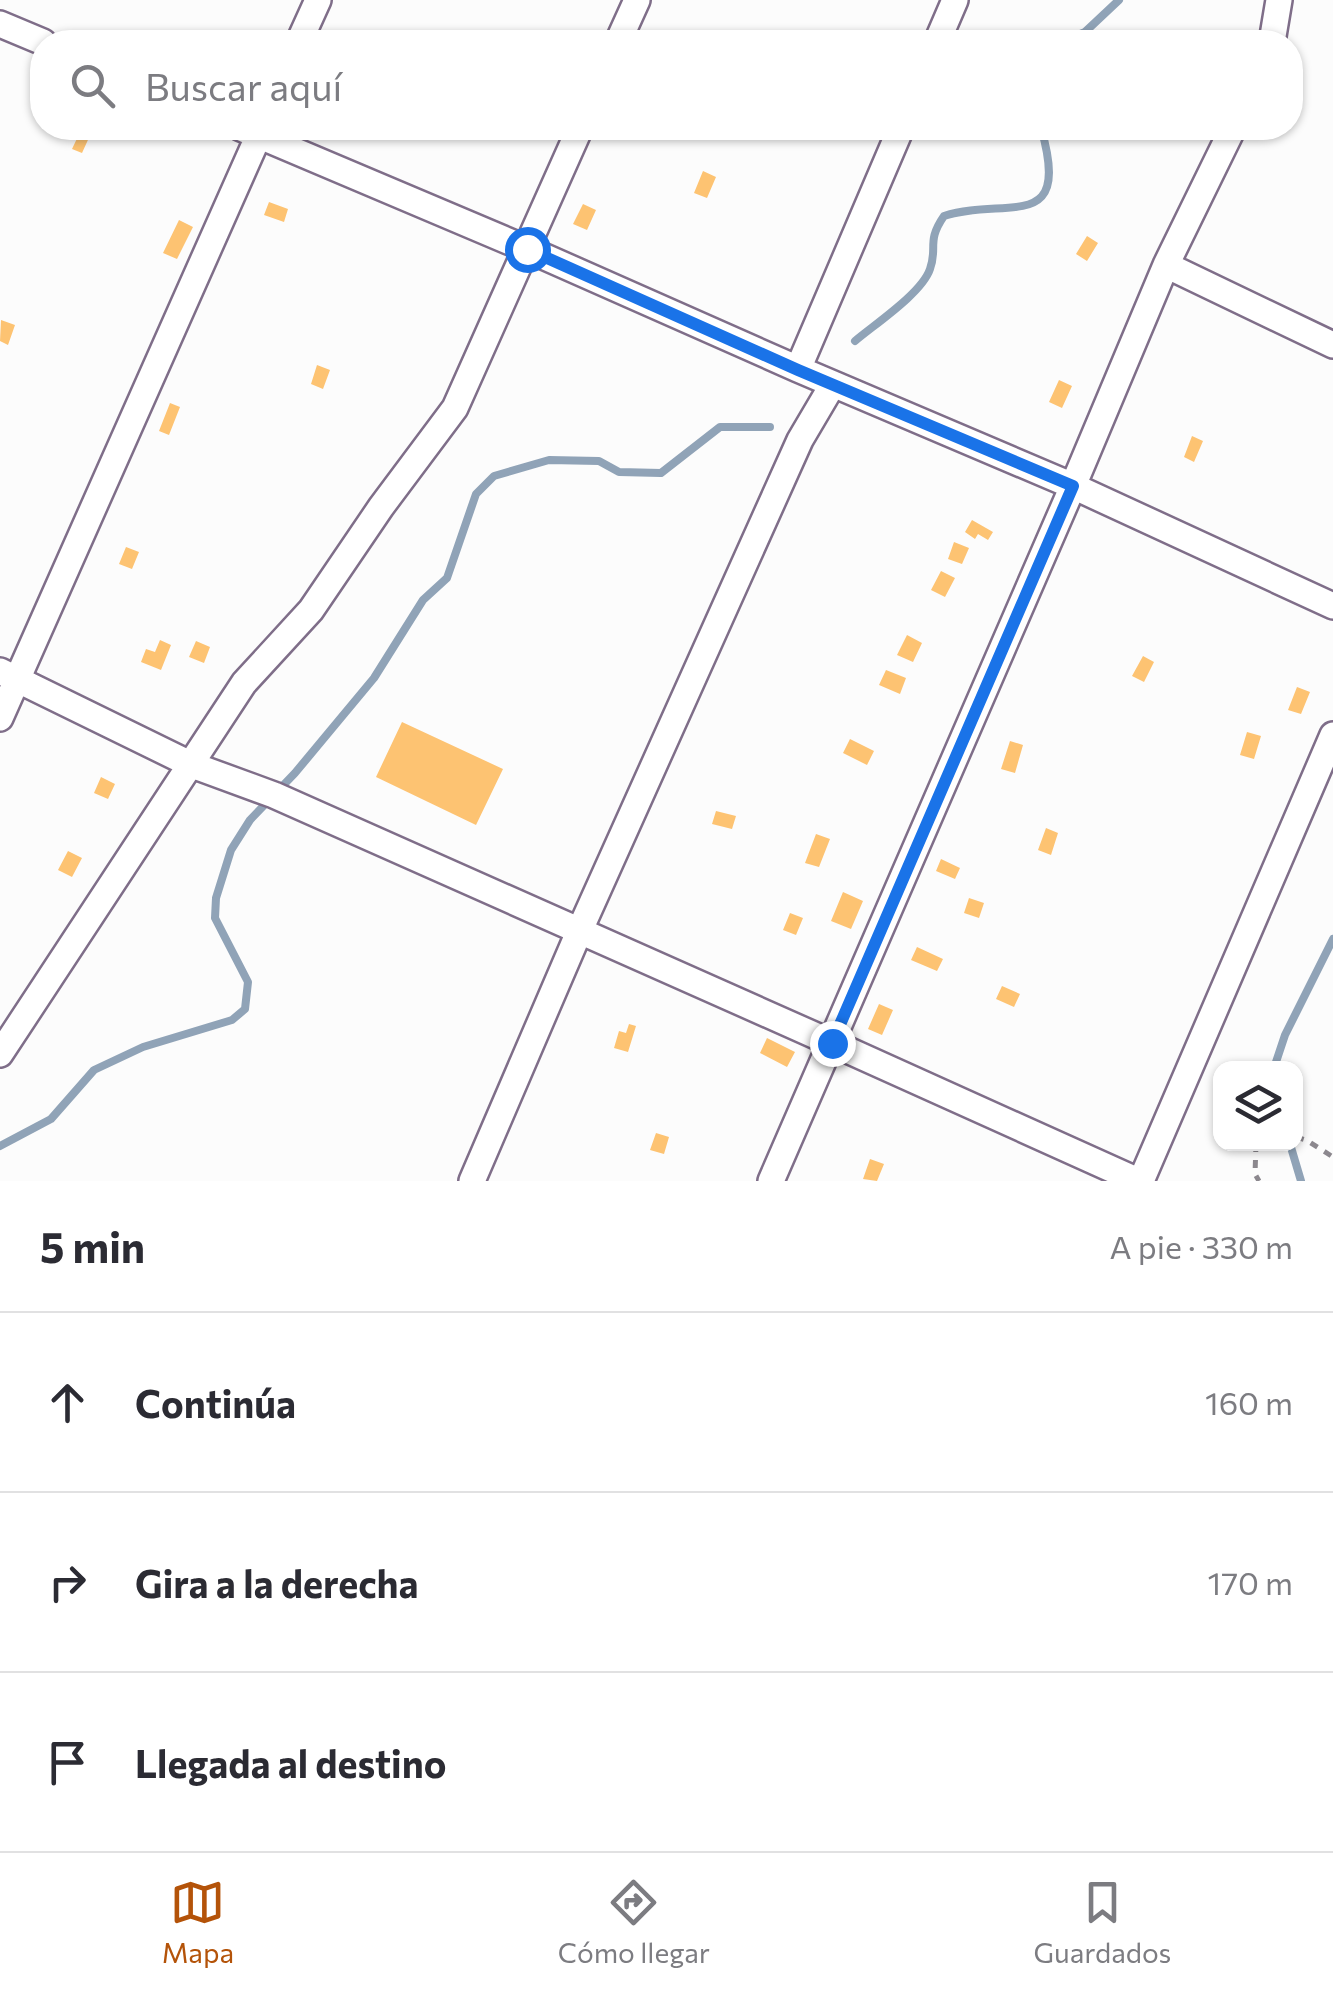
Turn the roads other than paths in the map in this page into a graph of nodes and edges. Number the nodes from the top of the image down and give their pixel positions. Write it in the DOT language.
graph roads {
  1 [pos="318,0"];
  2 [pos="637,0"];
  3 [pos="955,0"];
  4 [pos="1279,0"];
  5 [pos="0,24"];
  6 [pos="304,30"];
  7 [pos="623,30"];
  8 [pos="942,30"];
  9 [pos="1274,30"];
  10 [pos="30,37"];
  11 [pos="250,140"];
  12 [pos="277,140"];
  13 [pos="575,140"];
  14 [pos="895,140"];
  15 [pos="1227,140"];
  16 [pos="527,249"];
  17 [pos="1166,265"];
  18 [pos="1333,346"];
  19 [pos="798,370"];
  20 [pos="833,384"];
  21 [pos="1073,486"];
  22 [pos="1333,606"];
  23 [pos="9,675"];
  24 [pos="0,718"];
  25 [pos="1333,735"];
  26 [pos="192,764"];
  27 [pos="579,932"];
  28 [pos="832,1043"];
  29 [pos="0,1054"];
  30 [pos="472,1181"];
  31 [pos="771,1181"];
  32 [pos="1140,1181"];
  1 -- 6 [label="street"];
  2 -- 7 [label="street"];
  3 -- 8 [label="street"];
  4 -- 9 [label="street"];
  5 -- 10 [label="street"];
  11 -- 23 [label="street"];
  12 -- 16 [label="street"];
  13 -- 16 [label="street"];
  14 -- 19 [label="street"];
  15 -- 17 [label="street"];
  16 -- 19 [label="street"];
  16 -- 26 [label="street"];
  17 -- 18 [label="street"];
  17 -- 21 [label="street"];
  19 -- 20 [label="street"];
  20 -- 21 [label="street"];
  20 -- 27 [label="street"];
  21 -- 22 [label="street"];
  21 -- 28 [label="street"];
  23 -- 24 [label="street"];
  23 -- 26 [label="street"];
  25 -- 32 [label="street"];
  26 -- 27 [label="street"];
  26 -- 29 [label="street"];
  27 -- 28 [label="street"];
  27 -- 30 [label="street"];
  28 -- 31 [label="street"];
  28 -- 32 [label="street"];
}
